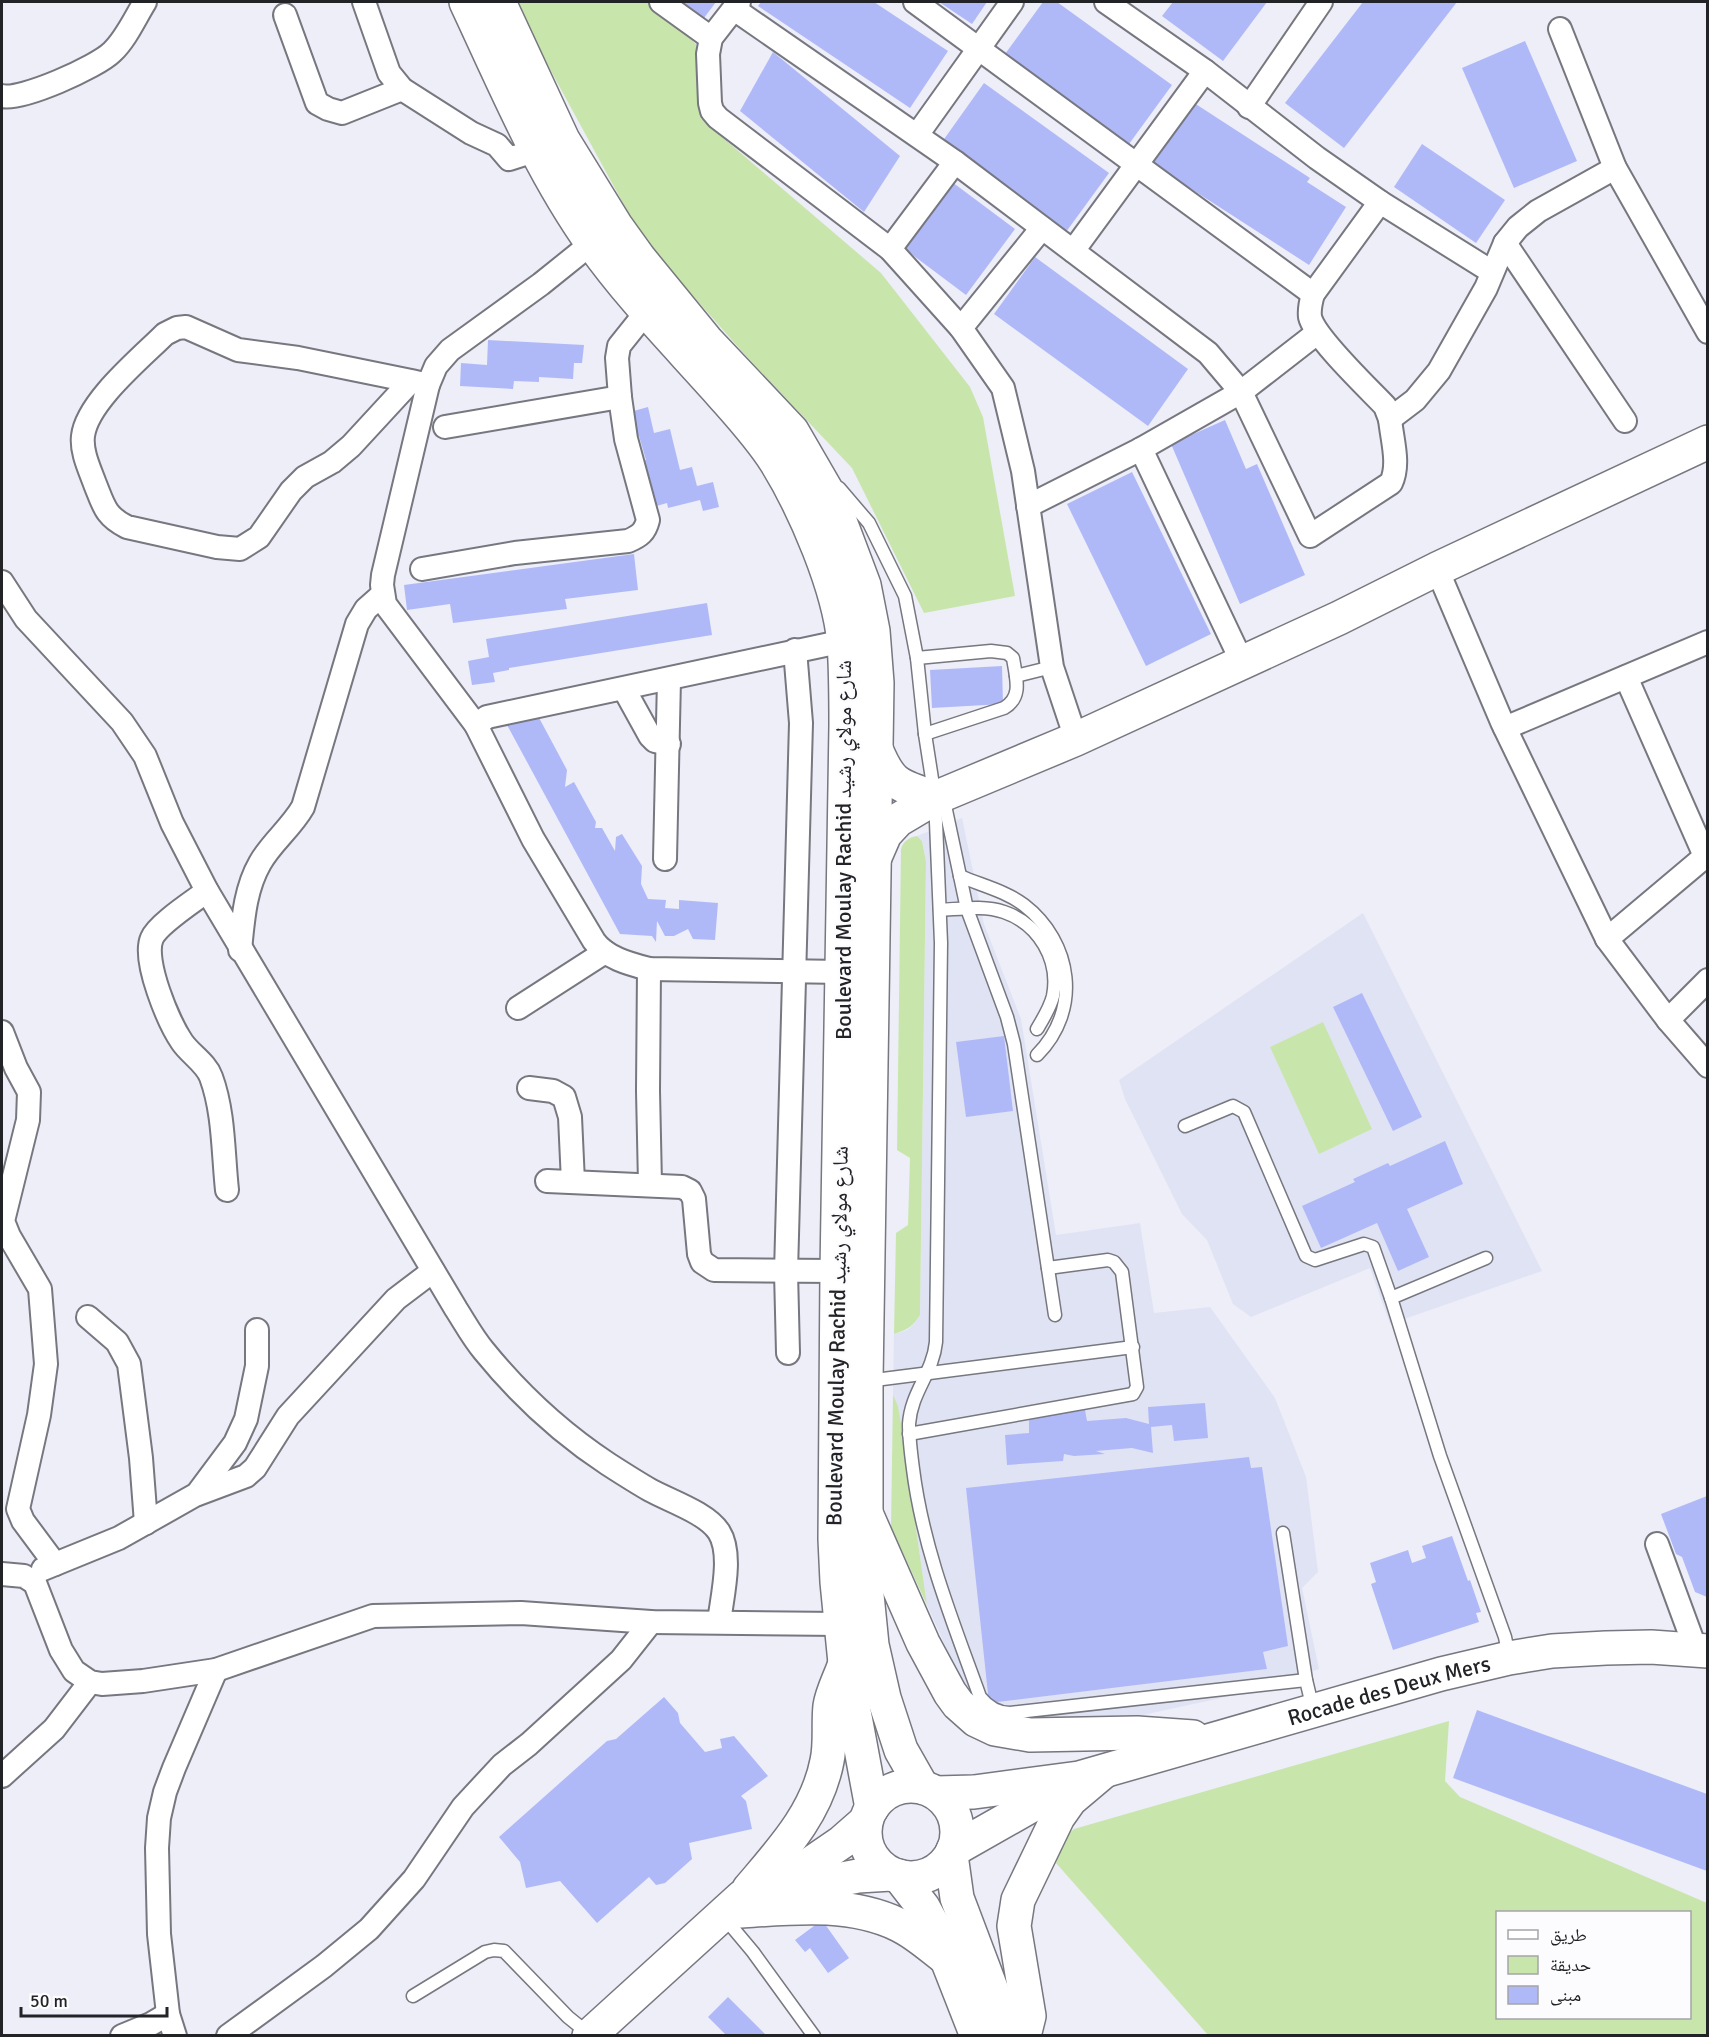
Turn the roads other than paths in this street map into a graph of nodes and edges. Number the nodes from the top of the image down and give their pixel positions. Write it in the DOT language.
graph roads {
  1 [pos="145,2"];
  2 [pos="364,2"];
  3 [pos="466,2"];
  4 [pos="499,2"];
  5 [pos="661,2"];
  6 [pos="915,2"];
  7 [pos="1012,2"];
  8 [pos="1106,2"];
  9 [pos="1321,2"];
  10 [pos="736,5"];
  11 [pos="285,15"];
  12 [pos="1560,29"];
  13 [pos="711,38"];
  14 [pos="979,48"];
  15 [pos="1204,71"];
  16 [pos="402,89"];
  17 [pos="2,96"];
  18 [pos="1249,107"];
  19 [pos="918,135"];
  20 [pos="537,150"];
  21 [pos="954,162"];
  22 [pos="1136,163"];
  23 [pos="1615,168"];
  24 [pos="1380,202"];
  25 [pos="1042,228"];
  26 [pos="592,243"];
  27 [pos="1505,243"];
  28 [pos="890,249"];
  29 [pos="1073,251"];
  30 [pos="1492,272"];
  31 [pos="1313,294"];
  32 [pos="647,311"];
  33 [pos="961,328"];
  34 [pos="1707,332"];
  35 [pos="1317,333"];
  36 [pos="419,383"];
  37 [pos="1241,392"];
  38 [pos="620,397"];
  39 [pos="1390,419"];
  40 [pos="1624,421"];
  41 [pos="445,427"];
  42 [pos="792,431"];
  43 [pos="1707,442"];
  44 [pos="1141,449"];
  45 [pos="1028,506"];
  46 [pos="422,568"];
  47 [pos="1437,568"];
  48 [pos="2,582"];
  49 [pos="383,594"];
  50 [pos="844,641"];
  51 [pos="1707,642"];
  52 [pos="795,650"];
  53 [pos="917,658"];
  54 [pos="1242,662"];
  55 [pos="1052,667"];
  56 [pos="1016,676"];
  57 [pos="1626,677"];
  58 [pos="669,679"];
  59 [pos="624,689"];
  60 [pos="476,725"];
  61 [pos="1505,728"];
  62 [pos="925,734"];
  63 [pos="1076,739"];
  64 [pos="669,744"];
  65 [pos="876,749"];
  66 [pos="939,797"];
  67 [pos="1706,855"];
  68 [pos="874,857"];
  69 [pos="665,859"];
  70 [pos="960,876"];
  71 [pos="207,891"];
  72 [pos="967,909"];
  73 [pos="940,910"];
  74 [pos="1607,939"];
  75 [pos="240,950"];
  76 [pos="605,952"];
  77 [pos="649,969"];
  78 [pos="793,972"];
  79 [pos="843,972"];
  80 [pos="1707,980"];
  81 [pos="518,1008"];
  82 [pos="1668,1020"];
  83 [pos="1037,1029"];
  84 [pos="2,1032"];
  85 [pos="1037,1055"];
  86 [pos="1707,1066"];
  87 [pos="529,1088"];
  88 [pos="1185,1125"];
  89 [pos="547,1181"];
  90 [pos="573,1182"];
  91 [pos="650,1184"];
  92 [pos="227,1190"];
  93 [pos="1486,1258"];
  94 [pos="1048,1268"];
  95 [pos="433,1271"];
  96 [pos="837,1271"];
  97 [pos="786,1272"];
  98 [pos="1391,1298"];
  99 [pos="1055,1315"];
  100 [pos="88,1317"];
  101 [pos="257,1330"];
  102 [pos="1133,1347"];
  103 [pos="788,1353"];
  104 [pos="927,1374"];
  105 [pos="866,1381"];
  106 [pos="909,1434"];
  107 [pos="197,1494"];
  108 [pos="865,1511"];
  109 [pos="146,1523"];
  110 [pos="1283,1533"];
  111 [pos="1657,1544"];
  112 [pos="55,1564"];
  113 [pos="2,1574"];
  114 [pos="24,1576"];
  115 [pos="651,1622"];
  116 [pos="719,1622"];
  117 [pos="841,1624"];
  118 [pos="1702,1651"];
  119 [pos="1509,1658"];
  120 [pos="846,1663"];
  121 [pos="216,1670"];
  122 [pos="1306,1680"];
  123 [pos="90,1682"];
  124 [pos="1313,1711"];
  125 [pos="1216,1738"];
  126 [pos="1092,1775"];
  127 [pos="2,1776"];
  128 [pos="929,1790"];
  129 [pos="869,1814"];
  130 [pos="952,1852"];
  131 [pos="895,1875"];
  132 [pos="730,1907"];
  133 [pos="947,1959"];
  134 [pos="413,1996"];
  135 [pos="168,2014"];
  136 [pos="590,2035"];
  137 [pos="122,2036"];
  138 [pos="175,2036"];
  139 [pos="228,2036"];
  140 [pos="814,2036"];
  141 [pos="977,2036"];
  142 [pos="1009,2036"];
  143 [pos="1024,2036"];
  1 -- 17 [label="street"];
  2 -- 16 [label="street"];
  3 -- 20 [label="main road, Boulevard Moulay Rachid شارع مولاي رشيد"];
  4 -- 42 [label="main road, Boulevard Moulay Rachid شارع مولاي رشيد"];
  5 -- 13 [label="street"];
  6 -- 14 [label="street"];
  7 -- 14 [label="street"];
  8 -- 15 [label="street"];
  9 -- 18 [label="street"];
  10 -- 13 [label="street"];
  10 -- 19 [label="street"];
  11 -- 16 [label="street"];
  12 -- 23 [label="street"];
  13 -- 28 [label="street"];
  14 -- 19 [label="street"];
  14 -- 22 [label="street"];
  15 -- 18 [label="street"];
  15 -- 22 [label="street"];
  16 -- 20 [label="street"];
  18 -- 24 [label="street"];
  19 -- 21 [label="street"];
  20 -- 26 [label="main road, Boulevard Moulay Rachid شارع مولاي رشيد"];
  21 -- 25 [label="street"];
  21 -- 28 [label="street"];
  22 -- 29 [label="street"];
  22 -- 31 [label="street"];
  23 -- 27 [label="street"];
  23 -- 34 [label="street"];
  24 -- 30 [label="street"];
  24 -- 31 [label="street"];
  25 -- 29 [label="street"];
  25 -- 33 [label="street"];
  26 -- 32 [label="main road, Boulevard Moulay Rachid شارع مولاي رشيد"];
  26 -- 36 [label="street"];
  27 -- 30 [label="street"];
  27 -- 40 [label="street"];
  28 -- 33 [label="street"];
  29 -- 37 [label="street"];
  30 -- 39 [label="street"];
  31 -- 35 [label="street"];
  32 -- 38 [label="street"];
  32 -- 50 [label="main road, Boulevard Moulay Rachid شارع مولاي رشيد"];
  33 -- 45 [label="street"];
  35 -- 37 [label="street"];
  35 -- 39 [label="street"];
  36 -- 36 [label="street"];
  36 -- 49 [label="street"];
  37 -- 39 [label="street"];
  37 -- 44 [label="street"];
  38 -- 41 [label="street"];
  38 -- 46 [label="street"];
  42 -- 53 [label="lane"];
  42 -- 65 [label="main road, Boulevard Moulay Rachid شارع مولاي رشيد"];
  43 -- 47 [label="main road"];
  44 -- 45 [label="street"];
  44 -- 54 [label="street"];
  45 -- 55 [label="street"];
  47 -- 54 [label="main road"];
  47 -- 61 [label="street"];
  48 -- 71 [label="street"];
  49 -- 60 [label="street"];
  49 -- 75 [label="street"];
  50 -- 52 [label="street"];
  50 -- 79 [label="main road, Boulevard Moulay Rachid شارع مولاي رشيد"];
  51 -- 57 [label="street"];
  52 -- 58 [label="street"];
  52 -- 78 [label="street"];
  53 -- 56 [label="lane"];
  53 -- 62 [label="lane"];
  54 -- 63 [label="main road"];
  55 -- 56 [label="lane"];
  55 -- 63 [label="street"];
  56 -- 62 [label="lane"];
  57 -- 61 [label="street"];
  57 -- 67 [label="street"];
  58 -- 59 [label="street"];
  58 -- 64 [label="street"];
  59 -- 60 [label="street"];
  59 -- 64 [label="street"];
  60 -- 76 [label="street"];
  61 -- 74 [label="street"];
  62 -- 66 [label="lane"];
  63 -- 66 [label="main road"];
  64 -- 69 [label="street"];
  65 -- 66 [label="main road"];
  65 -- 68 [label="main road, Boulevard Moulay Rachid شارع مولاي رشيد"];
  66 -- 68 [label="main road"];
  66 -- 70 [label="lane"];
  66 -- 73 [label="lane"];
  67 -- 74 [label="street"];
  68 -- 105 [label="main road, Boulevard Moulay Rachid شارع مولاي رشيد"];
  70 -- 72 [label="lane"];
  70 -- 85 [label="lane"];
  71 -- 75 [label="street"];
  71 -- 92 [label="street"];
  72 -- 73 [label="lane"];
  72 -- 83 [label="lane"];
  72 -- 94 [label="lane"];
  73 -- 104 [label="lane"];
  74 -- 82 [label="street"];
  75 -- 95 [label="street"];
  76 -- 77 [label="street"];
  76 -- 81 [label="street"];
  77 -- 78 [label="street"];
  77 -- 91 [label="street"];
  78 -- 79 [label="street"];
  78 -- 97 [label="street"];
  79 -- 96 [label="main road, Boulevard Moulay Rachid شارع مولاي رشيد"];
  80 -- 82 [label="street"];
  82 -- 86 [label="street"];
  84 -- 112 [label="street"];
  87 -- 90 [label="street"];
  88 -- 98 [label="lane"];
  89 -- 90 [label="street"];
  90 -- 91 [label="street"];
  91 -- 97 [label="street"];
  93 -- 98 [label="lane"];
  94 -- 99 [label="lane"];
  94 -- 102 [label="lane"];
  95 -- 107 [label="street"];
  95 -- 116 [label="street"];
  96 -- 97 [label="street"];
  96 -- 117 [label="main road, Boulevard Moulay Rachid شارع مولاي رشيد"];
  97 -- 103 [label="street"];
  98 -- 119 [label="lane"];
  100 -- 109 [label="street"];
  101 -- 107 [label="street"];
  102 -- 104 [label="lane"];
  102 -- 106 [label="lane"];
  104 -- 105 [label="lane"];
  104 -- 106 [label="lane"];
  105 -- 108 [label="main road, Boulevard Moulay Rachid شارع مولاي رشيد"];
  106 -- 122 [label="lane"];
  107 -- 109 [label="street"];
  108 -- 125 [label="main road"];
  108 -- 128 [label="main road, Boulevard Moulay Rachid شارع مولاي رشيد"];
  109 -- 112 [label="street"];
  110 -- 122 [label="lane"];
  111 -- 118 [label="street"];
  112 -- 114 [label="street"];
  113 -- 114 [label="street"];
  114 -- 123 [label="street"];
  115 -- 116 [label="street"];
  115 -- 121 [label="street"];
  115 -- 139 [label="street"];
  116 -- 117 [label="street"];
  117 -- 120 [label="main road, Boulevard Moulay Rachid شارع مولاي رشيد"];
  118 -- 119 [label="main road, Rocade des Deux Mers"];
  119 -- 124 [label="main road, Rocade des Deux Mers"];
  120 -- 129 [label="main road, Boulevard Moulay Rachid شارع مولاي رشيد"];
  120 -- 132 [label="main road"];
  121 -- 123 [label="street"];
  121 -- 135 [label="street"];
  122 -- 124 [label="lane"];
  123 -- 127 [label="street"];
  124 -- 125 [label="main road, Rocade des Deux Mers"];
  125 -- 126 [label="main road, Rocade des Deux Mers"];
  126 -- 128 [label="main road, Rocade des Deux Mers"];
  126 -- 130 [label="main road, Rocade des Deux Mers"];
  126 -- 143 [label="main road"];
  128 -- 129 [label="main road, Rocade des Deux Mers"];
  128 -- 130 [label="main road"];
  129 -- 131 [label="main road"];
  129 -- 132 [label="main road, Rocade des Deux Mers"];
  130 -- 131 [label="main road, Rocade des Deux Mers"];
  130 -- 142 [label="main road"];
  131 -- 132 [label="main road, Rocade des Deux Mers"];
  131 -- 133 [label="main road"];
  132 -- 133 [label="main road"];
  132 -- 136 [label="main road, Rocade des Deux Mers"];
  132 -- 140 [label="lane"];
  133 -- 141 [label="main road"];
  134 -- 136 [label="lane"];
  135 -- 137 [label="street"];
  135 -- 138 [label="street"];
}
